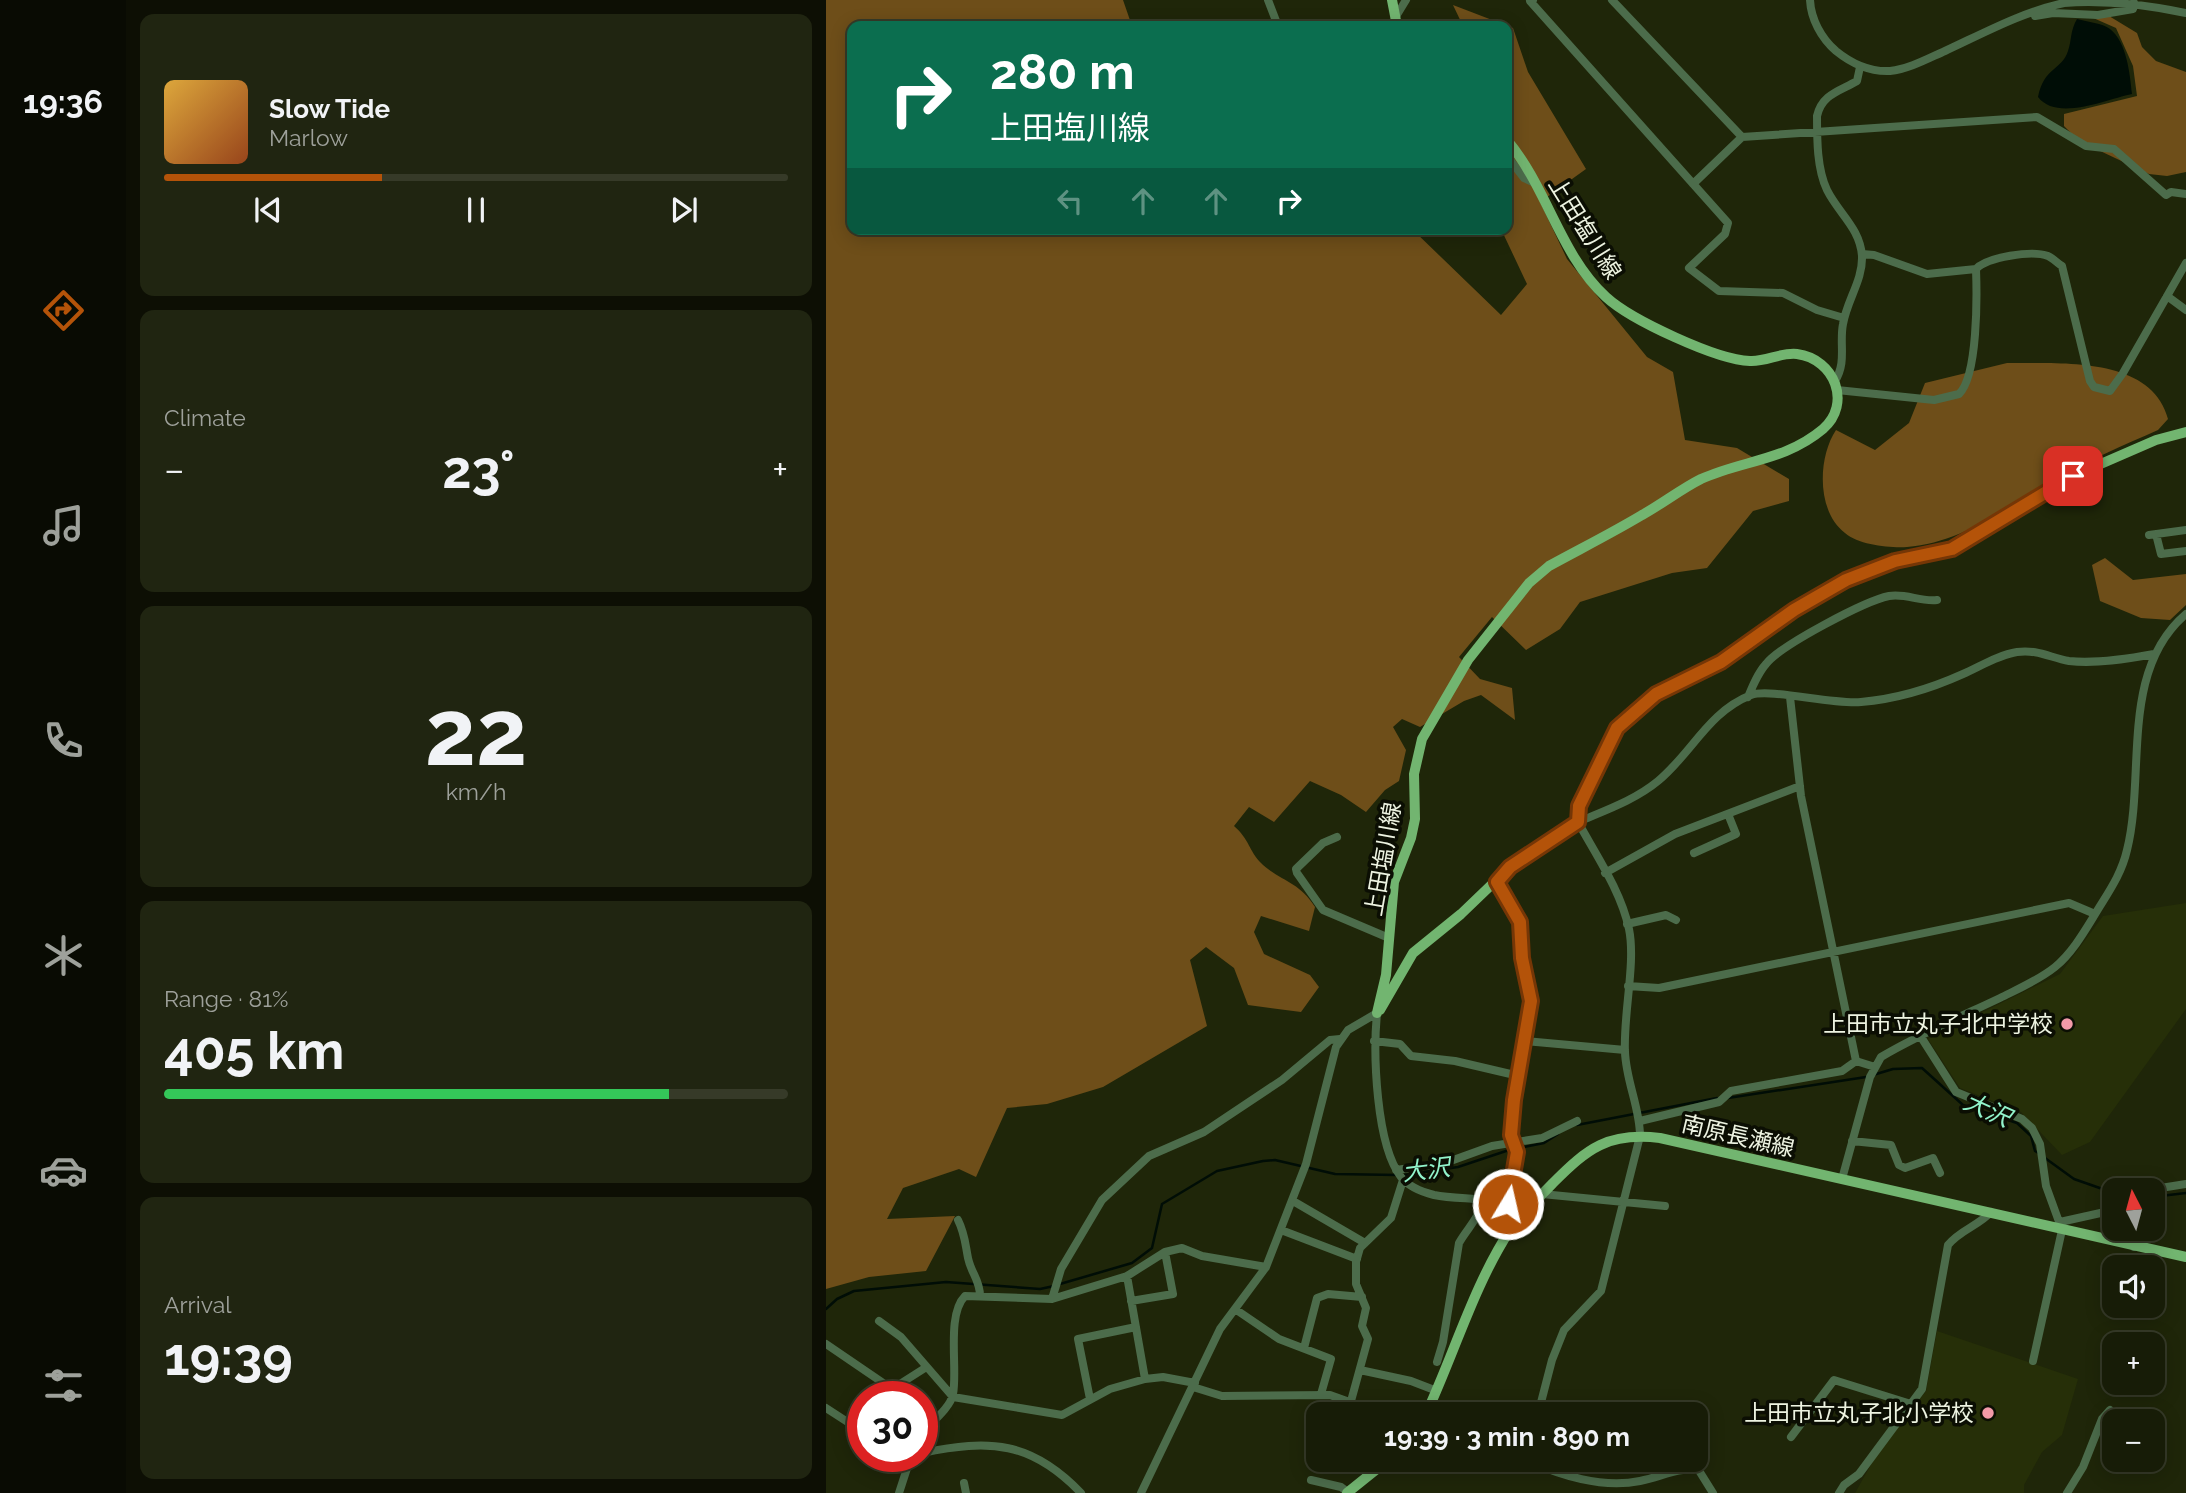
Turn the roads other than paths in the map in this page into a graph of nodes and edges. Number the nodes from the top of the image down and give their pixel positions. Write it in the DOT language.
graph roads {
  1 [pos="1268,0"];
  2 [pos="1392,0"];
  3 [pos="1406,0"];
  4 [pos="1533,0"];
  5 [pos="1612,0"];
  6 [pos="1810,0"];
  7 [pos="2134,3"];
  8 [pos="2031,12"];
  9 [pos="2186,13"];
  10 [pos="1276,21"];
  11 [pos="1396,21"];
  12 [pos="1396,21"];
  13 [pos="1860,67"];
  14 [pos="1817,134"];
  15 [pos="1742,137"];
  16 [pos="1512,148"];
  17 [pos="1512,162"];
  18 [pos="1535,183"];
  19 [pos="1693,184"];
  20 [pos="2186,194"];
  21 [pos="1862,254"];
  22 [pos="2186,263"];
  23 [pos="1976,269"];
  24 [pos="2167,296"];
  25 [pos="2186,310"];
  26 [pos="1844,318"];
  27 [pos="1836,386"];
  28 [pos="2186,432"];
  29 [pos="2186,530"];
  30 [pos="2186,551"];
  31 [pos="1937,600"];
  32 [pos="2186,614"];
  33 [pos="2154,654"];
  34 [pos="1748,697"];
  35 [pos="1790,697"];
  36 [pos="1800,786"];
  37 [pos="1728,814"];
  38 [pos="1578,822"];
  39 [pos="1337,837"];
  40 [pos="1694,853"];
  41 [pos="1605,873"];
  42 [pos="1497,882"];
  43 [pos="2095,914"];
  44 [pos="1676,920"];
  45 [pos="1627,924"];
  46 [pos="1389,938"];
  47 [pos="1833,951"];
  48 [pos="1628,986"];
  49 [pos="1377,1013"];
  50 [pos="1921,1037"];
  51 [pos="1340,1039"];
  52 [pos="1374,1041"];
  53 [pos="1525,1041"];
  54 [pos="1625,1050"];
  55 [pos="1856,1061"];
  56 [pos="1875,1067"];
  57 [pos="1518,1076"];
  58 [pos="1577,1121"];
  59 [pos="1640,1121"];
  60 [pos="1640,1136"];
  61 [pos="1852,1141"];
  62 [pos="1513,1142"];
  63 [pos="1396,1170"];
  64 [pos="1940,1172"];
  65 [pos="1842,1179"];
  66 [pos="1403,1180"];
  67 [pos="2186,1184"];
  68 [pos="2165,1187"];
  69 [pos="1542,1194"];
  70 [pos="1482,1200"];
  71 [pos="1293,1201"];
  72 [pos="1508,1204"];
  73 [pos="1623,1204"];
  74 [pos="1665,1206"];
  75 [pos="1524,1212"];
  76 [pos="1991,1212"];
  77 [pos="2102,1214"];
  78 [pos="958,1220"];
  79 [pos="2061,1226"];
  80 [pos="1281,1230"];
  81 [pos="2135,1241"];
  82 [pos="1365,1243"];
  83 [pos="2134,1247"];
  84 [pos="1165,1252"];
  85 [pos="2186,1257"];
  86 [pos="1357,1259"];
  87 [pos="1266,1267"];
  88 [pos="1127,1276"];
  89 [pos="980,1296"];
  90 [pos="1362,1297"];
  91 [pos="1052,1299"];
  92 [pos="1131,1301"];
  93 [pos="1235,1309"];
  94 [pos="879,1321"];
  95 [pos="1136,1327"];
  96 [pos="826,1344"];
  97 [pos="1304,1349"];
  98 [pos="2033,1361"];
  99 [pos="1437,1362"];
  100 [pos="925,1368"];
  101 [pos="1360,1370"];
  102 [pos="1145,1379"];
  103 [pos="1194,1385"];
  104 [pos="1437,1391"];
  105 [pos="1321,1394"];
  106 [pos="953,1397"];
  107 [pos="1090,1399"];
  108 [pos="1351,1401"];
  109 [pos="1432,1402"];
  110 [pos="1541,1402"];
  111 [pos="1911,1404"];
  112 [pos="826,1408"];
  113 [pos="938,1414"];
  114 [pos="2102,1419"];
  115 [pos="847,1422"];
  116 [pos="1791,1437"];
  117 [pos="938,1451"];
  118 [pos="906,1472"];
  119 [pos="1373,1472"];
  120 [pos="1559,1472"];
  121 [pos="1311,1480"];
  122 [pos="964,1483"];
  123 [pos="1606,1489"];
  124 [pos="1348,1492"];
  125 [pos="899,1493"];
  126 [pos="967,1493"];
  127 [pos="1081,1493"];
  128 [pos="1141,1493"];
  129 [pos="1713,1493"];
  130 [pos="1839,1493"];
  131 [pos="2067,1493"];
  1 -- 10 [label="street"];
  2 -- 11 [label="main road"];
  3 -- 12 [label="street"];
  4 -- 19 [label="street"];
  5 -- 15 [label="street"];
  6 -- 13 [label="street"];
  7 -- 8 [label="street"];
  7 -- 8 [label="street"];
  7 -- 9 [label="street"];
  8 -- 13 [label="street"];
  13 -- 14 [label="street"];
  14 -- 15 [label="street"];
  14 -- 20 [label="street"];
  14 -- 21 [label="street"];
  15 -- 19 [label="street"];
  16 -- 18 [label="main road, 上田塩川線"];
  17 -- 18 [label="street"];
  18 -- 27 [label="main road, 上田塩川線"];
  19 -- 26 [label="street"];
  21 -- 23 [label="street"];
  21 -- 26 [label="street"];
  22 -- 24 [label="street"];
  23 -- 24 [label="street"];
  23 -- 27 [label="street"];
  24 -- 25 [label="street"];
  26 -- 27 [label="street"];
  27 -- 46 [label="main road, 上田塩川線"];
  28 -- 38 [label="main road"];
  29 -- 30 [label="street"];
  31 -- 34 [label="street"];
  32 -- 33 [label="street"];
  33 -- 35 [label="street"];
  33 -- 43 [label="street"];
  34 -- 35 [label="street"];
  34 -- 38 [label="street"];
  35 -- 36 [label="street"];
  36 -- 37 [label="street"];
  36 -- 47 [label="street"];
  37 -- 40 [label="street"];
  37 -- 41 [label="street"];
  38 -- 41 [label="street"];
  38 -- 42 [label="main road"];
  39 -- 46 [label="street"];
  41 -- 45 [label="street"];
  42 -- 49 [label="main road"];
  42 -- 53 [label="street"];
  43 -- 47 [label="street"];
  43 -- 50 [label="street"];
  44 -- 45 [label="street"];
  45 -- 48 [label="street"];
  46 -- 49 [label="main road, 上田塩川線"];
  47 -- 48 [label="street"];
  47 -- 55 [label="street"];
  48 -- 54 [label="street"];
  49 -- 51 [label="street"];
  49 -- 52 [label="street"];
  50 -- 56 [label="street"];
  50 -- 79 [label="street"];
  51 -- 71 [label="street"];
  51 -- 91 [label="street"];
  52 -- 57 [label="street"];
  52 -- 63 [label="street"];
  53 -- 54 [label="street"];
  53 -- 57 [label="street"];
  54 -- 59 [label="street"];
  55 -- 56 [label="street"];
  55 -- 59 [label="street"];
  56 -- 61 [label="street"];
  57 -- 62 [label="street"];
  58 -- 62 [label="street"];
  59 -- 60 [label="street"];
  60 -- 65 [label="main road, 南原長瀬線"];
  60 -- 69 [label="main road, 南原長瀬線"];
  60 -- 73 [label="street"];
  61 -- 64 [label="street"];
  61 -- 65 [label="street"];
  62 -- 63 [label="street"];
  62 -- 72 [label="street"];
  63 -- 66 [label="street"];
  65 -- 76 [label="main road, 南原長瀬線"];
  66 -- 70 [label="street"];
  66 -- 82 [label="street"];
  67 -- 68 [label="street"];
  69 -- 73 [label="street"];
  69 -- 75 [label="main road, 南原長瀬線"];
  70 -- 72 [label="street"];
  70 -- 99 [label="street"];
  71 -- 80 [label="street"];
  71 -- 82 [label="street"];
  72 -- 75 [label="street"];
  73 -- 74 [label="street"];
  73 -- 110 [label="street"];
  75 -- 104 [label="main road, 南原長瀬線"];
  76 -- 79 [label="main road, 南原長瀬線"];
  76 -- 111 [label="street"];
  77 -- 79 [label="street"];
  78 -- 89 [label="street"];
  79 -- 83 [label="main road, 南原長瀬線"];
  79 -- 98 [label="street"];
  80 -- 86 [label="street"];
  80 -- 87 [label="street"];
  81 -- 83 [label="street"];
  82 -- 86 [label="street"];
  83 -- 85 [label="main road, 南原長瀬線"];
  84 -- 87 [label="street"];
  84 -- 88 [label="street"];
  84 -- 92 [label="street"];
  86 -- 90 [label="street"];
  87 -- 93 [label="street"];
  88 -- 91 [label="street"];
  88 -- 92 [label="street"];
  89 -- 91 [label="street"];
  89 -- 106 [label="street"];
  90 -- 97 [label="street"];
  90 -- 101 [label="street"];
  92 -- 95 [label="street"];
  93 -- 97 [label="street"];
  93 -- 103 [label="street"];
  94 -- 100 [label="street"];
  95 -- 102 [label="street"];
  95 -- 107 [label="street"];
  96 -- 100 [label="street"];
  97 -- 105 [label="street"];
  100 -- 106 [label="street"];
  101 -- 104 [label="street"];
  101 -- 108 [label="street"];
  102 -- 103 [label="street"];
  102 -- 107 [label="street"];
  103 -- 105 [label="street"];
  103 -- 128 [label="street"];
  104 -- 109 [label="main road, 南原長瀬線"];
  105 -- 108 [label="street"];
  106 -- 107 [label="street"];
  106 -- 113 [label="street"];
  111 -- 116 [label="street"];
  111 -- 130 [label="street"];
  112 -- 115 [label="street"];
  114 -- 131 [label="street"];
  117 -- 127 [label="street"];
  118 -- 125 [label="street"];
  119 -- 124 [label="main road"];
  120 -- 123 [label="street"];
  121 -- 124 [label="street"];
  122 -- 126 [label="street"];
  123 -- 129 [label="street"];
}
